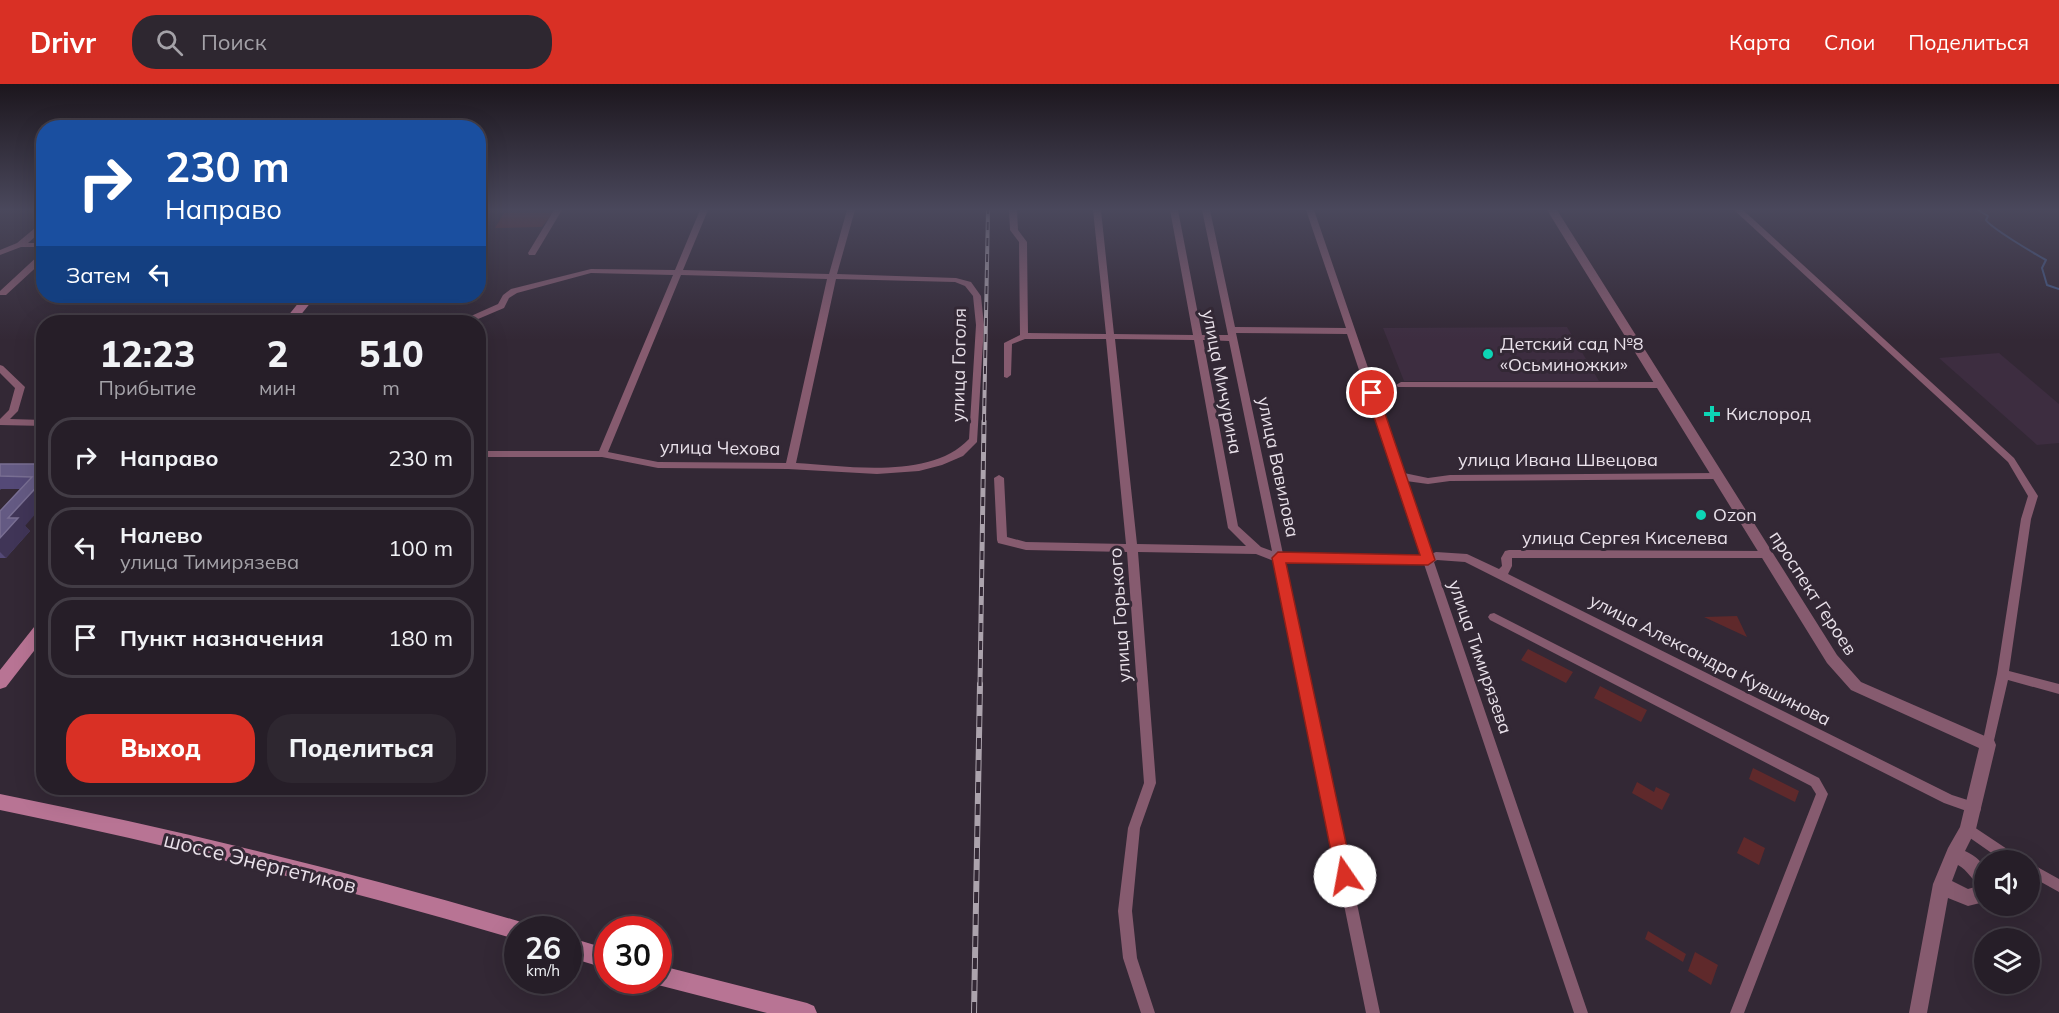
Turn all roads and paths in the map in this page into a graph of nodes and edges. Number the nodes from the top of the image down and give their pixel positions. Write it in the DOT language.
graph roads {
  1 [pos="686,253"];
  2 [pos="839,253"];
  3 [pos="1023,253"];
  4 [pos="1101,253"];
  5 [pos="1181,253"];
  6 [pos="1215,253"];
  7 [pos="1325,253"];
  8 [pos="1579,253"];
  9 [pos="1786,253"];
  10 [pos="36,262"];
  11 [pos="677,274"];
  12 [pos="832,277"];
  13 [pos="3,293"];
  14 [pos="304,303"];
  15 [pos="487,313"];
  16 [pos="294,315"];
  17 [pos="482,315"];
  18 [pos="1351,331"];
  19 [pos="1232,334"];
  20 [pos="1024,336"];
  21 [pos="1109,337"];
  22 [pos="1196,338"];
  23 [pos="0,368"];
  24 [pos="1007,375"];
  25 [pos="1660,385"];
  26 [pos="1401,386"];
  27 [pos="36,423"];
  28 [pos="486,454"];
  29 [pos="602,454"];
  30 [pos="959,455"];
  31 [pos="790,466"];
  32 [pos="1400,476"];
  33 [pos="1717,476"];
  34 [pos="999,478"];
  35 [pos="1132,548"];
  36 [pos="1257,550"];
  37 [pos="1766,554"];
  38 [pos="1278,558"];
  39 [pos="1428,560"];
  40 [pos="1501,575"];
  41 [pos="1494,617"];
  42 [pos="36,636"];
  43 [pos="2003,674"];
  44 [pos="0,682"];
  45 [pos="2059,688"];
  46 [pos="1988,745"];
  47 [pos="0,802"];
  48 [pos="1975,808"];
  49 [pos="1968,829"];
  50 [pos="1998,850"];
  51 [pos="1954,854"];
  52 [pos="1974,866"];
  53 [pos="2040,875"];
  54 [pos="1942,884"];
  55 [pos="2059,886"];
  56 [pos="1974,898"];
  57 [pos="504,927"];
  58 [pos="672,979"];
  59 [pos="807,1013"];
  60 [pos="1148,1013"];
  61 [pos="1373,1013"];
  62 [pos="1581,1013"];
  63 [pos="1737,1013"];
  64 [pos="1918,1013"];
  1 -- 11 [label="street"];
  2 -- 12 [label="street"];
  3 -- 20 [label="street"];
  4 -- 21 [label="street, улица Горького"];
  5 -- 22 [label="street, улица Мичурина"];
  6 -- 19 [label="street, улица Вавилова"];
  7 -- 18 [label="street, улица Тимирязева"];
  8 -- 25 [label="street, проспект Героев"];
  9 -- 43 [label="street"];
  10 -- 13 [label="street"];
  11 -- 12 [label="street"];
  11 -- 15 [label="street"];
  11 -- 29 [label="street"];
  12 -- 30 [label="street, улица Гоголя"];
  12 -- 31 [label="street"];
  14 -- 16 [label="main road"];
  15 -- 17 [label="street"];
  18 -- 19 [label="street"];
  18 -- 32 [label="street, улица Тимирязева"];
  19 -- 22 [label="street"];
  19 -- 38 [label="street, улица Вавилова"];
  20 -- 21 [label="street"];
  20 -- 24 [label="street"];
  21 -- 22 [label="street"];
  21 -- 35 [label="street, улица Горького"];
  22 -- 36 [label="street, улица Мичурина"];
  23 -- 27 [label="street"];
  25 -- 26 [label="street"];
  25 -- 33 [label="street, проспект Героев"];
  28 -- 29 [label="street, улица Чехова"];
  29 -- 31 [label="street, улица Чехова"];
  30 -- 31 [label="street, улица Чехова"];
  32 -- 33 [label="street, улица Ивана Швецова"];
  32 -- 39 [label="street, улица Тимирязева"];
  33 -- 37 [label="street, проспект Героев"];
  34 -- 35 [label="street"];
  35 -- 36 [label="street"];
  35 -- 60 [label="street, улица Горького"];
  36 -- 38 [label="street"];
  37 -- 40 [label="street, улица Сергея Киселева"];
  37 -- 46 [label="street, проспект Героев"];
  38 -- 39 [label="street, улица Александра Кувшинова"];
  38 -- 61 [label="street, улица Вавилова"];
  39 -- 40 [label="street, улица Александра Кувшинова"];
  39 -- 62 [label="street, улица Тимирязева"];
  40 -- 48 [label="street, улица Александра Кувшинова"];
  41 -- 63 [label="street"];
  42 -- 44 [label="main road"];
  43 -- 45 [label="street"];
  43 -- 46 [label="street"];
  46 -- 48 [label="street"];
  47 -- 57 [label="main road, шоссе Энергетиков"];
  48 -- 49 [label="street"];
  49 -- 50 [label="street"];
  49 -- 51 [label="street"];
  51 -- 52 [label="street"];
  51 -- 54 [label="street"];
  53 -- 55 [label="street"];
  54 -- 56 [label="street"];
  54 -- 64 [label="street"];
  58 -- 59 [label="main road"];
}
